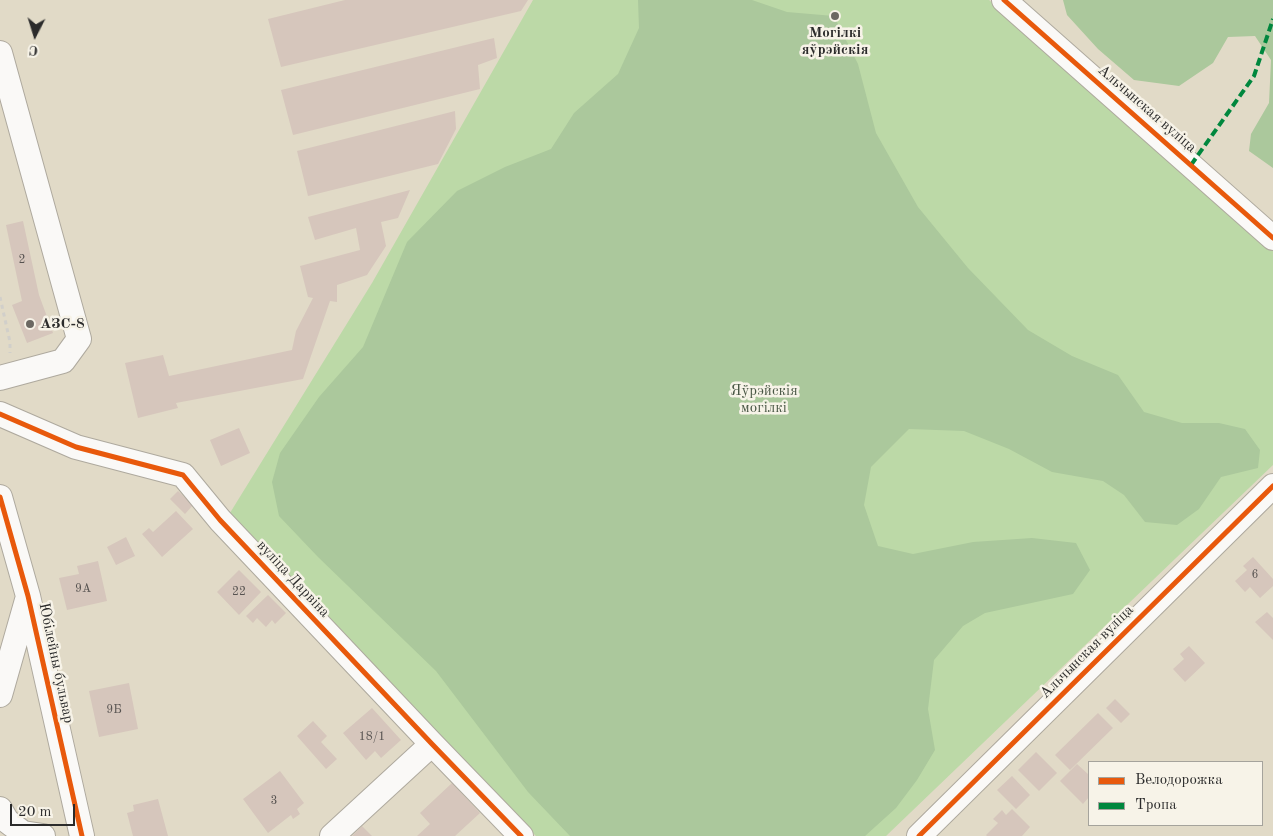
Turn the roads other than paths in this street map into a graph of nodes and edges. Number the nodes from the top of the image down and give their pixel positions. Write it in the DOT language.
graph roads {
  1 [pos="1004,0"];
  2 [pos="0,53"];
  3 [pos="1273,238"];
  4 [pos="0,378"];
  5 [pos="0,414"];
  6 [pos="1273,486"];
  7 [pos="0,497"];
  8 [pos="28,596"];
  9 [pos="0,695"];
  10 [pos="432,744"];
  11 [pos="0,809"];
  12 [pos="77,833"];
  13 [pos="923,835"];
  14 [pos="44,836"];
  15 [pos="332,836"];
  16 [pos="521,836"];
  1 -- 3 [label="street, Альчынская вуліца"];
  2 -- 4 [label="street"];
  5 -- 10 [label="street, вуліца Дарвіна"];
  6 -- 13 [label="street, Альчынская вуліца"];
  7 -- 8 [label="street, Юбілейны бульвар"];
  8 -- 9 [label="street"];
  8 -- 12 [label="street, Юбілейны бульвар"];
  10 -- 15 [label="street"];
  10 -- 16 [label="street, вуліца Дарвіна"];
  11 -- 14 [label="street"];
  12 -- 14 [label="street"];
}
